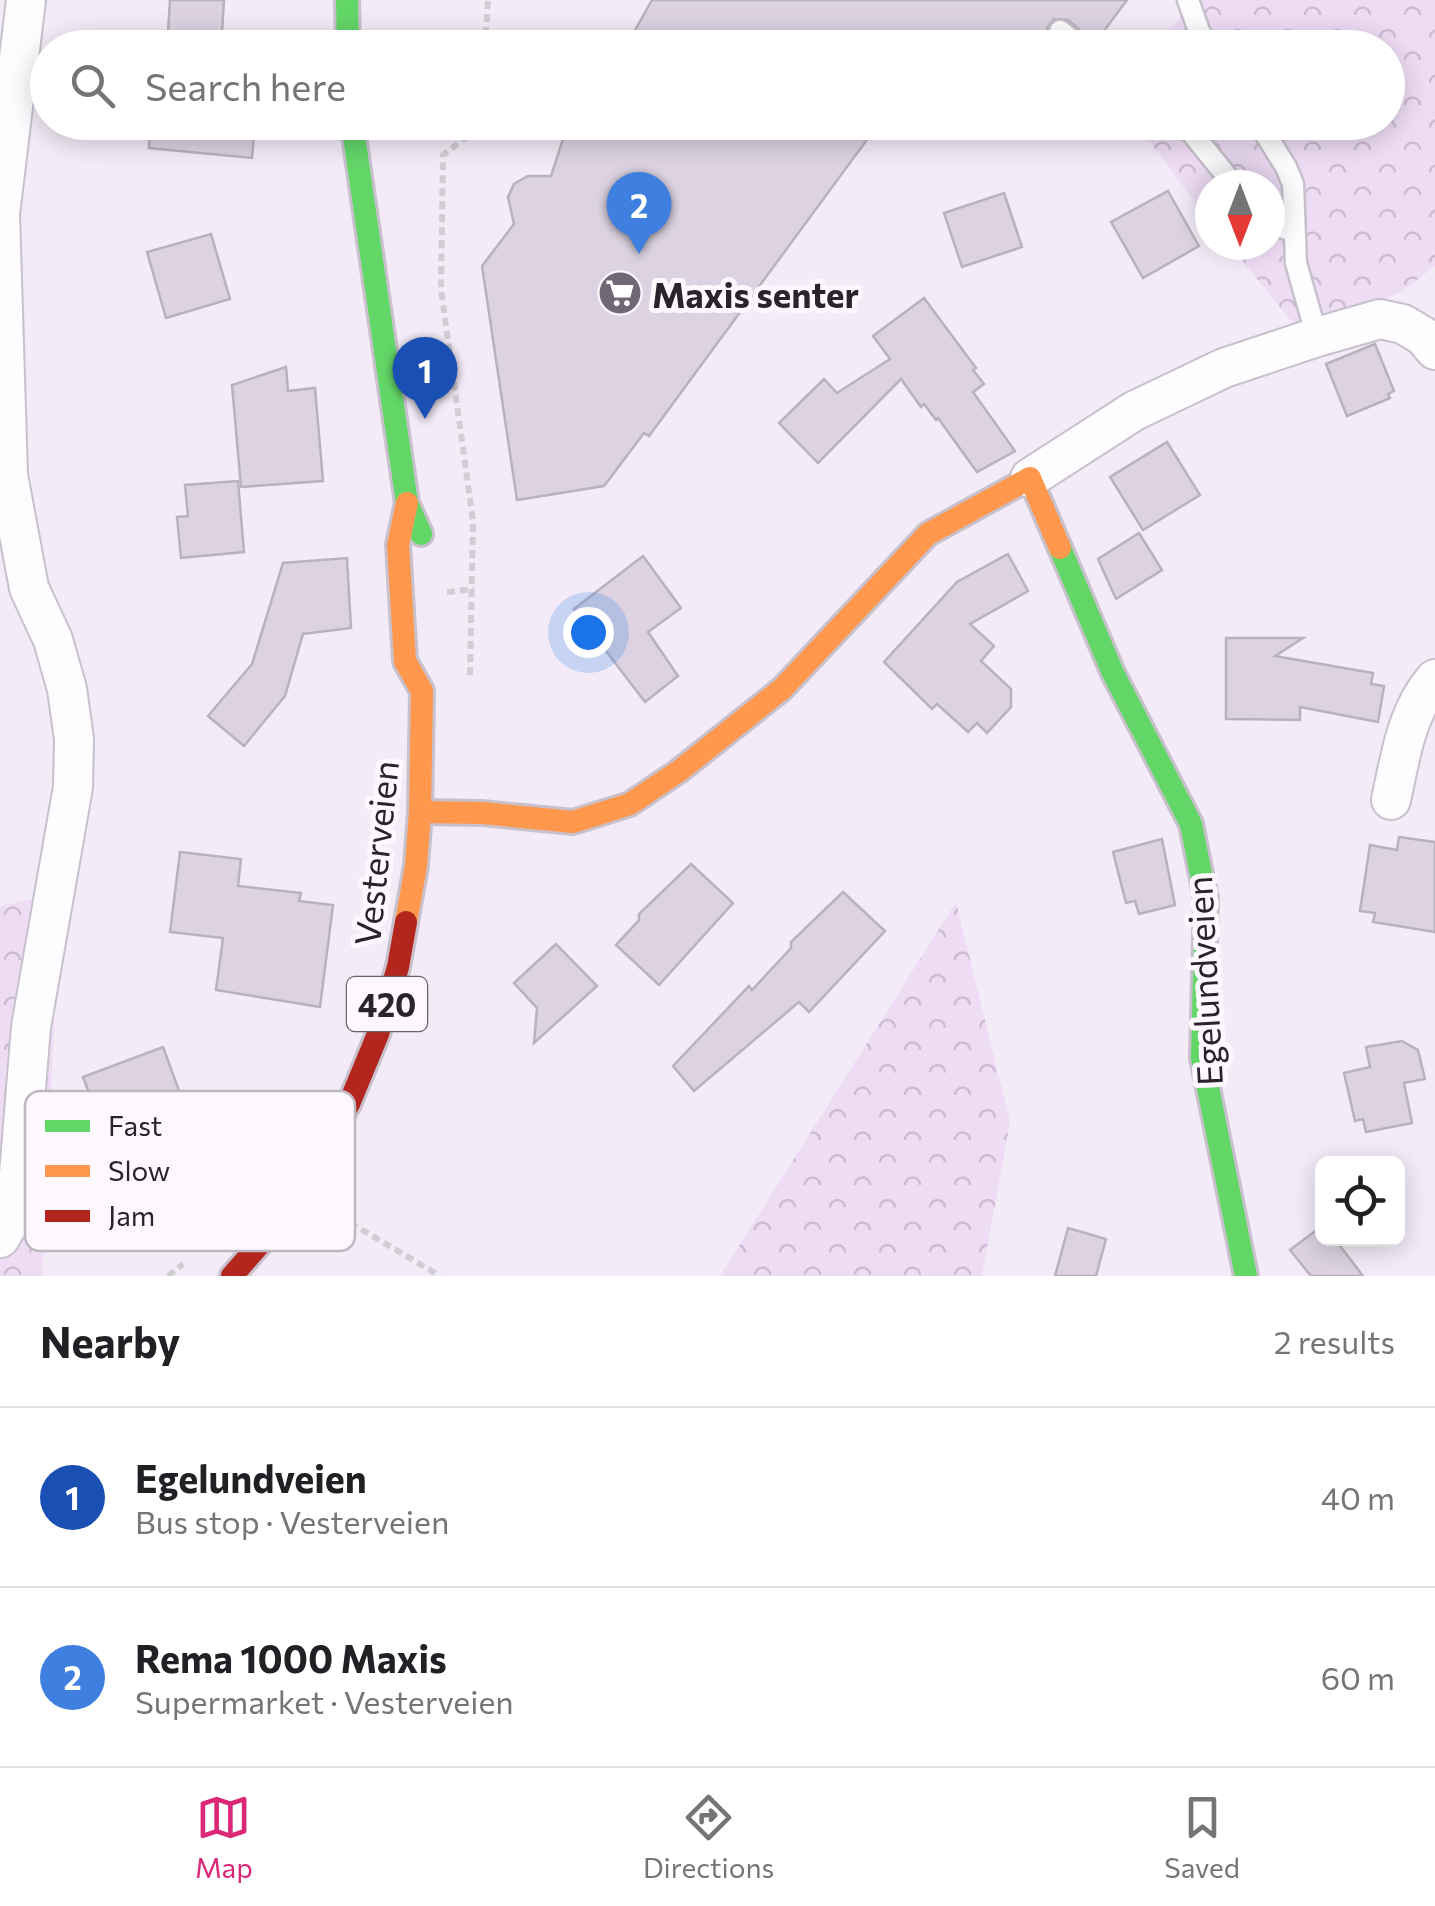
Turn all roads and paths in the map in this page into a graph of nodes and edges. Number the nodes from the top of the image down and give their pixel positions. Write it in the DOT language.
graph roads {
  1 [pos="26,0"];
  2 [pos="347,0"];
  3 [pos="488,0"];
  4 [pos="1188,0"];
  5 [pos="348,30"];
  6 [pos="486,30"];
  7 [pos="1199,30"];
  8 [pos="355,140"];
  9 [pos="463,140"];
  10 [pos="1198,140"];
  11 [pos="1269,140"];
  12 [pos="1222,170"];
  13 [pos="1285,228"];
  14 [pos="1294,230"];
  15 [pos="1317,337"];
  16 [pos="1435,350"];
  17 [pos="1030,478"];
  18 [pos="407,503"];
  19 [pos="430,555"];
  20 [pos="15,592"];
  21 [pos="1435,679"];
  22 [pos="470,688"];
  23 [pos="1391,800"];
  24 [pos="420,812"];
  25 [pos="26,1091"];
  26 [pos="354,1091"];
  27 [pos="25,1100"];
  28 [pos="355,1225"];
  29 [pos="0,1238"];
  30 [pos="254,1251"];
  31 [pos="192,1254"];
  32 [pos="168,1276"];
  33 [pos="232,1276"];
  34 [pos="440,1276"];
  35 [pos="1246,1276"];
  1 -- 20 [label="street"];
  2 -- 5 [label="street"];
  3 -- 6 [label="path"];
  4 -- 7 [label="lane"];
  8 -- 18 [label="street, Vesterveien / 420"];
  9 -- 22 [label="path"];
  10 -- 12 [label="lane"];
  11 -- 14 [label="lane"];
  13 -- 14 [label="lane"];
  14 -- 15 [label="lane"];
  15 -- 16 [label="street"];
  15 -- 17 [label="street"];
  17 -- 24 [label="street"];
  17 -- 35 [label="street, Egelundveien"];
  18 -- 19 [label="street, Vesterveien / 420"];
  18 -- 24 [label="street, Vesterveien / 420"];
  20 -- 25 [label="street"];
  21 -- 23 [label="street"];
  24 -- 26 [label="street, Vesterveien / 420"];
  27 -- 29 [label="street"];
  28 -- 34 [label="path"];
  30 -- 33 [label="street, Vesterveien / 420"];
  31 -- 32 [label="path"];
}
